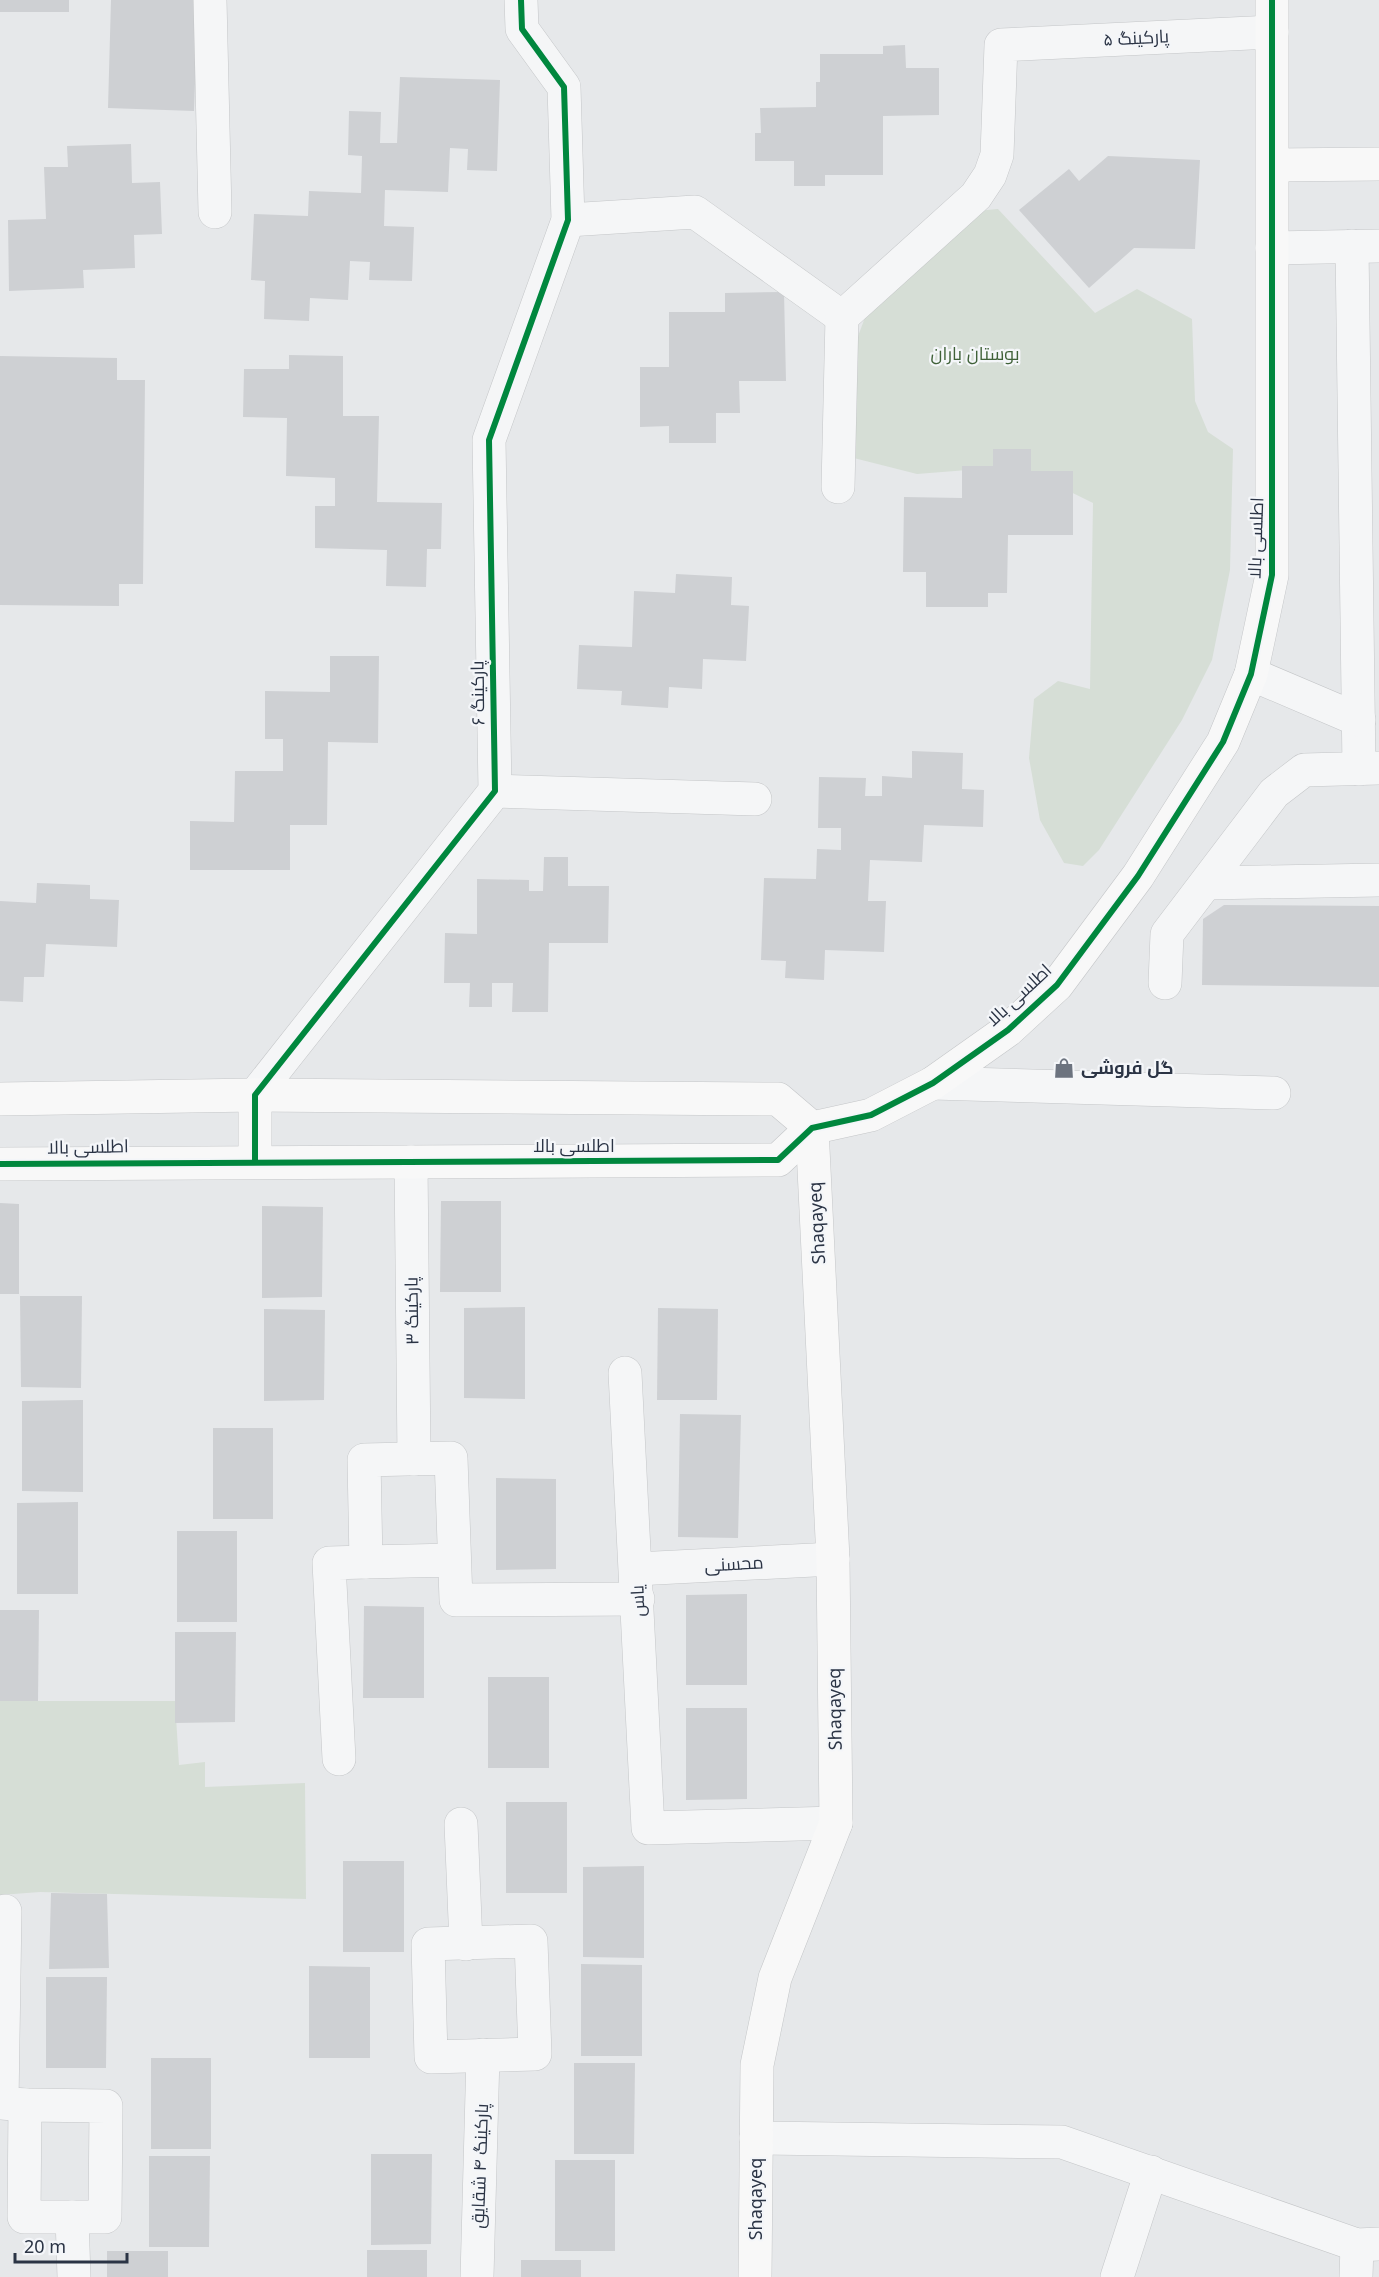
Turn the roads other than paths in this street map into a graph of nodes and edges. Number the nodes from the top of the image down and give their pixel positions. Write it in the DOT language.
graph roads {
  1 [pos="210,0"];
  2 [pos="521,0"];
  3 [pos="1272,16"];
  4 [pos="1379,164"];
  5 [pos="1274,165"];
  6 [pos="215,212"];
  7 [pos="568,220"];
  8 [pos="1365,246"];
  9 [pos="1272,248"];
  10 [pos="842,317"];
  11 [pos="838,487"];
  12 [pos="1251,674"];
  13 [pos="1359,720"];
  14 [pos="1369,769"];
  15 [pos="495,791"];
  16 [pos="755,799"];
  17 [pos="1379,880"];
  18 [pos="1207,882"];
  19 [pos="1165,983"];
  20 [pos="933,1083"];
  21 [pos="1274,1093"];
  22 [pos="255,1095"];
  23 [pos="0,1099"];
  24 [pos="812,1128"];
  25 [pos="255,1160"];
  26 [pos="411,1162"];
  27 [pos="0,1164"];
  28 [pos="625,1373"];
  29 [pos="414,1459"];
  30 [pos="833,1558"];
  31 [pos="453,1560"];
  32 [pos="366,1562"];
  33 [pos="637,1584"];
  34 [pos="339,1759"];
  35 [pos="836,1823"];
  36 [pos="461,1824"];
  37 [pos="5,1911"];
  38 [pos="466,1944"];
  39 [pos="483,2055"];
  40 [pos="25,2105"];
  41 [pos="756,2138"];
  42 [pos="1151,2172"];
  43 [pos="72,2217"];
  44 [pos="1368,2244"];
  45 [pos="74,2277"];
  46 [pos="477,2277"];
  47 [pos="755,2277"];
  48 [pos="1117,2277"];
  49 [pos="1356,2277"];
  1 -- 6 [label="street"];
  2 -- 7 [label="street"];
  3 -- 5 [label="street, اطلسی بالا"];
  3 -- 10 [label="street, پارکینگ ۵"];
  4 -- 5 [label="street"];
  5 -- 9 [label="street, اطلسی بالا"];
  7 -- 10 [label="street"];
  7 -- 15 [label="street, پارکینگ ۶"];
  8 -- 9 [label="street"];
  8 -- 13 [label="street"];
  9 -- 12 [label="street, اطلسی بالا"];
  10 -- 11 [label="street"];
  12 -- 13 [label="street"];
  12 -- 20 [label="street, اطلسی بالا"];
  13 -- 14 [label="street"];
  14 -- 18 [label="street"];
  15 -- 16 [label="street"];
  15 -- 22 [label="street"];
  17 -- 18 [label="street"];
  18 -- 19 [label="street"];
  20 -- 21 [label="street"];
  20 -- 24 [label="street, اطلسی بالا"];
  22 -- 23 [label="street"];
  22 -- 24 [label="street"];
  22 -- 25 [label="street"];
  24 -- 26 [label="street, اطلسی بالا"];
  24 -- 30 [label="street, Shaqayeq"];
  25 -- 26 [label="street, اطلسی بالا"];
  25 -- 27 [label="street, اطلسی بالا"];
  26 -- 29 [label="street, پارکینگ ۳"];
  28 -- 33 [label="street, یاس"];
  29 -- 31 [label="street"];
  29 -- 32 [label="street"];
  30 -- 33 [label="street, محسنی"];
  30 -- 35 [label="street, Shaqayeq"];
  31 -- 32 [label="street"];
  31 -- 33 [label="street, محسنی"];
  32 -- 34 [label="street"];
  33 -- 35 [label="street, یاس"];
  35 -- 41 [label="street, Shaqayeq"];
  36 -- 38 [label="street"];
  37 -- 40 [label="street"];
  38 -- 39 [label="street"];
  38 -- 39 [label="street"];
  39 -- 46 [label="street, پارکینگ ۴ شقایق"];
  40 -- 43 [label="street"];
  40 -- 43 [label="street"];
  41 -- 42 [label="street"];
  41 -- 47 [label="street, Shaqayeq"];
  42 -- 44 [label="street"];
  42 -- 48 [label="street"];
  43 -- 45 [label="street"];
  44 -- 49 [label="street"];
}
